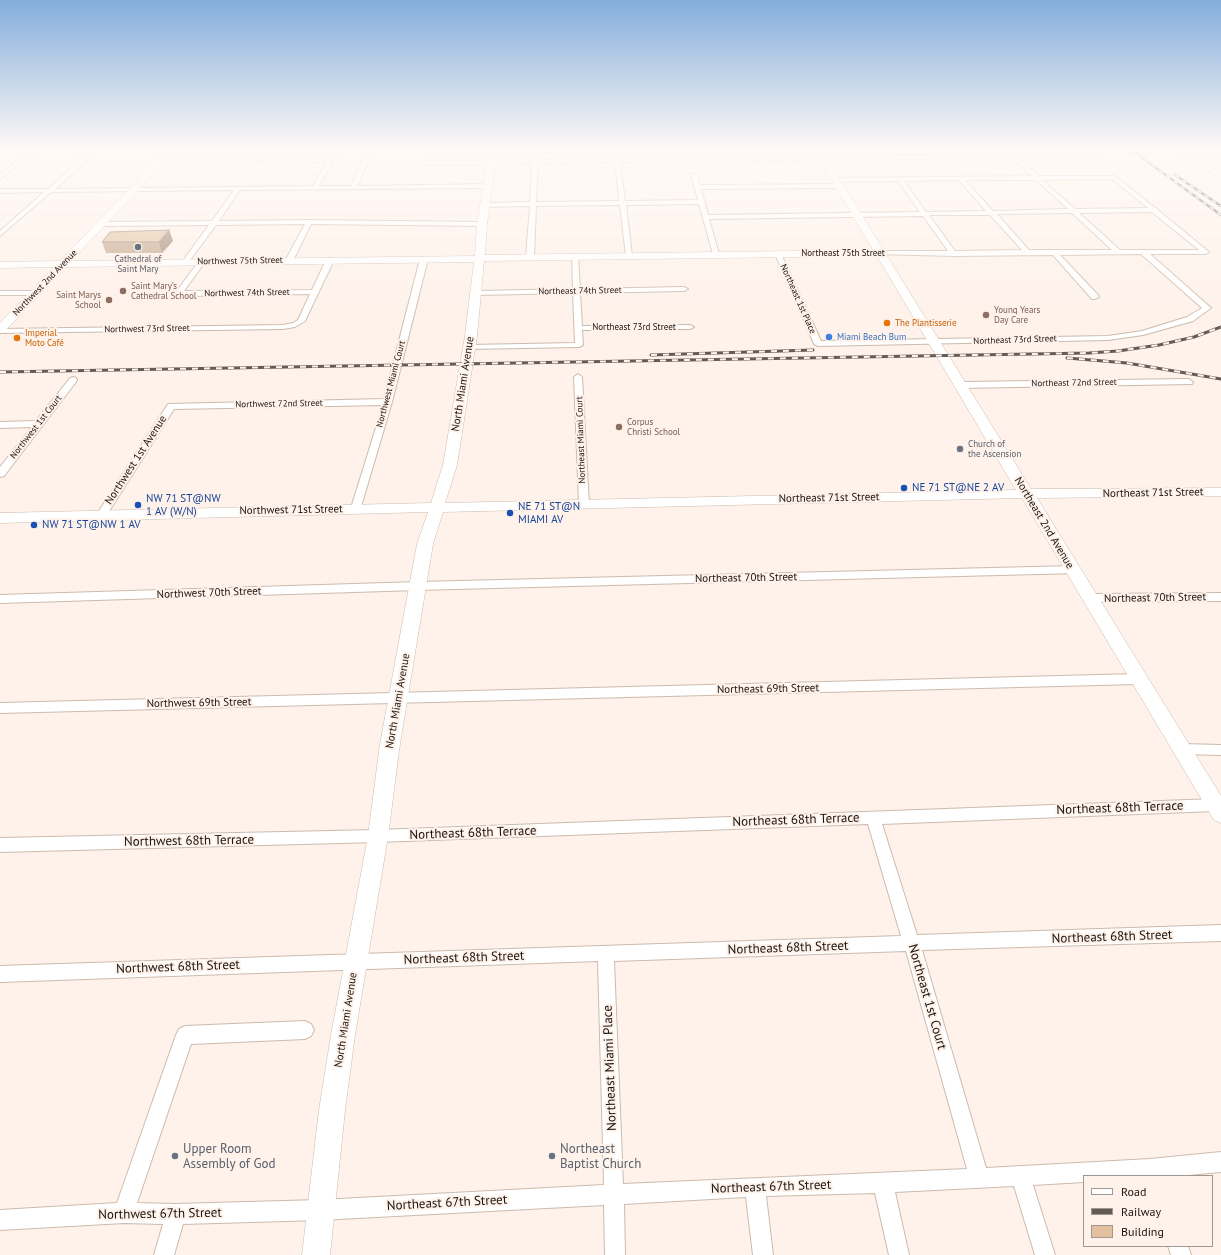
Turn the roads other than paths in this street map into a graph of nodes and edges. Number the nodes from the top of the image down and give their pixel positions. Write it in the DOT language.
graph roads {
  1 [pos="31,208"];
  2 [pos="117,208"];
  3 [pos="225,208"];
  4 [pos="485,208"];
  5 [pos="532,208"];
  6 [pos="623,208"];
  7 [pos="703,208"];
  8 [pos="852,208"];
  9 [pos="919,208"];
  10 [pos="986,208"];
  11 [pos="1069,208"];
  12 [pos="1153,208"];
  13 [pos="1156,210"];
  14 [pos="1074,212"];
  15 [pos="991,213"];
  16 [pos="856,214"];
  17 [pos="924,214"];
  18 [pos="706,216"];
  19 [pos="214,222"];
  20 [pos="310,222"];
  21 [pos="102,224"];
  22 [pos="482,224"];
  23 [pos="0,234"];
  24 [pos="1118,252"];
  25 [pos="1143,252"];
  26 [pos="879,253"];
  27 [pos="1028,253"];
  28 [pos="1055,253"];
  29 [pos="716,254"];
  30 [pos="778,254"];
  31 [pos="954,254"];
  32 [pos="575,256"];
  33 [pos="629,256"];
  34 [pos="480,257"];
  35 [pos="530,257"];
  36 [pos="424,258"];
  37 [pos="330,260"];
  38 [pos="289,261"];
  39 [pos="186,262"];
  40 [pos="201,262"];
  41 [pos="63,264"];
  42 [pos="0,265"];
  43 [pos="684,289"];
  44 [pos="576,291"];
  45 [pos="315,292"];
  46 [pos="0,293"];
  47 [pos="36,293"];
  48 [pos="477,293"];
  49 [pos="1095,297"];
  50 [pos="0,319"];
  51 [pos="10,319"];
  52 [pos="690,327"];
  53 [pos="578,328"];
  54 [pos="0,331"];
  55 [pos="934,342"];
  56 [pos="818,344"];
  57 [pos="469,347"];
  58 [pos="578,377"];
  59 [pos="73,380"];
  60 [pos="1189,382"];
  61 [pos="960,385"];
  62 [pos="388,402"];
  63 [pos="171,406"];
  64 [pos="39,424"];
  65 [pos="0,425"];
  66 [pos="0,474"];
  67 [pos="1221,492"];
  68 [pos="1027,494"];
  69 [pos="584,504"];
  70 [pos="437,507"];
  71 [pos="356,508"];
  72 [pos="102,514"];
  73 [pos="0,518"];
  74 [pos="1073,570"];
  75 [pos="418,586"];
  76 [pos="1221,597"];
  77 [pos="1090,598"];
  78 [pos="0,599"];
  79 [pos="1138,679"];
  80 [pos="398,699"];
  81 [pos="0,708"];
  82 [pos="1182,749"];
  83 [pos="1221,750"];
  84 [pos="1218,810"];
  85 [pos="873,817"];
  86 [pos="378,836"];
  87 [pos="0,845"];
  88 [pos="1221,933"];
  89 [pos="912,944"];
  90 [pos="606,954"];
  91 [pos="355,961"];
  92 [pos="0,974"];
  93 [pos="305,1030"];
  94 [pos="1221,1162"];
  95 [pos="1151,1172"];
  96 [pos="1020,1175"];
  97 [pos="979,1177"];
  98 [pos="883,1183"];
  99 [pos="755,1187"];
  100 [pos="614,1194"];
  101 [pos="320,1210"];
  102 [pos="124,1213"];
  103 [pos="176,1214"];
  104 [pos="0,1220"];
  105 [pos="164,1255"];
  106 [pos="316,1255"];
  107 [pos="615,1255"];
  108 [pos="763,1255"];
  109 [pos="899,1255"];
  110 [pos="1045,1255"];
  1 -- 23 [label="street"];
  2 -- 21 [label="street, Northwest 2nd Avenue"];
  3 -- 19 [label="street"];
  4 -- 22 [label="street, North Miami Avenue"];
  5 -- 35 [label="street"];
  6 -- 33 [label="street"];
  7 -- 18 [label="street"];
  8 -- 16 [label="street, Northeast 2nd Avenue"];
  9 -- 17 [label="street"];
  10 -- 15 [label="street"];
  11 -- 14 [label="street"];
  12 -- 13 [label="street"];
  13 -- 14 [label="street"];
  13 -- 25 [label="street, Northeast 75th Street"];
  14 -- 15 [label="street"];
  14 -- 24 [label="street"];
  15 -- 17 [label="street"];
  15 -- 27 [label="street"];
  16 -- 17 [label="street"];
  16 -- 18 [label="street"];
  16 -- 26 [label="street, Northeast 2nd Avenue"];
  17 -- 31 [label="street"];
  18 -- 29 [label="street"];
  19 -- 20 [label="street"];
  19 -- 21 [label="street"];
  19 -- 39 [label="street"];
  20 -- 22 [label="street"];
  20 -- 38 [label="street"];
  21 -- 41 [label="street, Northwest 2nd Avenue"];
  22 -- 34 [label="street, North Miami Avenue"];
  24 -- 25 [label="street, Northeast 75th Street"];
  24 -- 28 [label="street, Northeast 75th Street"];
  25 -- 55 [label="street, Northeast 73rd Street"];
  26 -- 30 [label="street, Northeast 75th Street"];
  26 -- 31 [label="street, Northeast 75th Street"];
  26 -- 55 [label="street, Northeast 2nd Avenue"];
  27 -- 28 [label="street, Northeast 75th Street"];
  27 -- 31 [label="street, Northeast 75th Street"];
  28 -- 49 [label="street"];
  29 -- 30 [label="street, Northeast 75th Street"];
  29 -- 33 [label="street, Northeast 75th Street"];
  30 -- 56 [label="street, Northeast 1st Place"];
  32 -- 33 [label="street, Northeast 75th Street"];
  32 -- 35 [label="street, Northeast 75th Street"];
  32 -- 44 [label="street"];
  34 -- 35 [label="street, Northeast 75th Street"];
  34 -- 36 [label="street, Northwest 75th Street"];
  34 -- 48 [label="street, North Miami Avenue"];
  36 -- 37 [label="street, Northwest 75th Street"];
  36 -- 62 [label="street, Northwest Miami Court"];
  37 -- 38 [label="street, Northwest 75th Street"];
  37 -- 45 [label="street"];
  38 -- 40 [label="street, Northwest 75th Street"];
  39 -- 40 [label="street, Northwest 75th Street"];
  39 -- 41 [label="street, Northwest 75th Street"];
  40 -- 45 [label="street, Northwest 74th Street"];
  41 -- 42 [label="street, Northwest 75th Street"];
  41 -- 47 [label="street, Northwest 2nd Avenue"];
  43 -- 44 [label="street, Northeast 74th Street"];
  44 -- 48 [label="street, Northeast 74th Street"];
  44 -- 53 [label="street"];
  45 -- 54 [label="street, Northwest 73rd Street"];
  46 -- 47 [label="street"];
  47 -- 51 [label="street, Northwest 2nd Avenue"];
  48 -- 57 [label="street, North Miami Avenue"];
  50 -- 51 [label="street"];
  51 -- 54 [label="street, Northwest 2nd Avenue"];
  52 -- 53 [label="street, Northeast 73rd Street"];
  53 -- 57 [label="street"];
  55 -- 56 [label="street, Northeast 73rd Street"];
  55 -- 61 [label="street, Northeast 2nd Avenue"];
  57 -- 70 [label="street, North Miami Avenue"];
  58 -- 69 [label="street, Northeast Miami Court"];
  59 -- 64 [label="street, Northwest 1st Court"];
  60 -- 61 [label="street, Northeast 72nd Street"];
  61 -- 68 [label="street, Northeast 2nd Avenue"];
  62 -- 63 [label="street, Northwest 72nd Street"];
  62 -- 71 [label="street, Northwest Miami Court"];
  63 -- 72 [label="street, Northwest 1st Avenue"];
  64 -- 65 [label="street"];
  64 -- 66 [label="street, Northwest 1st Court"];
  67 -- 68 [label="street, Northeast 71st Street"];
  68 -- 69 [label="street, Northeast 71st Street"];
  68 -- 74 [label="street, Northeast 2nd Avenue"];
  69 -- 70 [label="street, Northeast 71st Street"];
  70 -- 71 [label="street, Northwest 71st Street"];
  70 -- 75 [label="street, North Miami Avenue"];
  71 -- 72 [label="street, Northwest 71st Street"];
  72 -- 73 [label="street, Northwest 71st Street"];
  74 -- 75 [label="street, Northeast 70th Street"];
  74 -- 77 [label="street, Northeast 2nd Avenue"];
  75 -- 78 [label="street, Northwest 70th Street"];
  75 -- 80 [label="street, North Miami Avenue"];
  76 -- 77 [label="street, Northeast 70th Street"];
  77 -- 79 [label="street, Northeast 2nd Avenue"];
  79 -- 80 [label="street, Northeast 69th Street"];
  79 -- 82 [label="street, Northeast 2nd Avenue"];
  80 -- 81 [label="street, Northwest 69th Street"];
  80 -- 86 [label="street, North Miami Avenue"];
  82 -- 83 [label="street"];
  82 -- 84 [label="street, Northeast 2nd Avenue"];
  84 -- 85 [label="street, Northeast 68th Terrace"];
  85 -- 86 [label="street, Northeast 68th Terrace"];
  85 -- 89 [label="street, Northeast 1st Court"];
  86 -- 87 [label="street, Northwest 68th Terrace"];
  86 -- 91 [label="street, North Miami Avenue"];
  88 -- 89 [label="street, Northeast 68th Street"];
  89 -- 90 [label="street, Northeast 68th Street"];
  89 -- 97 [label="street, Northeast 1st Court"];
  90 -- 91 [label="street, Northeast 68th Street"];
  90 -- 100 [label="street, Northeast Miami Place"];
  91 -- 92 [label="street, Northwest 68th Street"];
  91 -- 101 [label="street, North Miami Avenue"];
  93 -- 102 [label="street"];
  94 -- 95 [label="street, Northeast 67th Street"];
  95 -- 96 [label="street, Northeast 67th Street"];
  96 -- 97 [label="street, Northeast 67th Street"];
  96 -- 110 [label="street"];
  97 -- 98 [label="street, Northeast 67th Street"];
  98 -- 99 [label="street, Northeast 67th Street"];
  98 -- 109 [label="street"];
  99 -- 100 [label="street, Northeast 67th Street"];
  99 -- 108 [label="street"];
  100 -- 101 [label="street, Northeast 67th Street"];
  100 -- 107 [label="street, Northeast Miami Place"];
  101 -- 103 [label="street, Northwest 67th Street"];
  101 -- 106 [label="street, North Miami Avenue"];
  102 -- 103 [label="street, Northwest 67th Street"];
  102 -- 104 [label="street, Northwest 67th Street"];
  103 -- 105 [label="street"];
}
